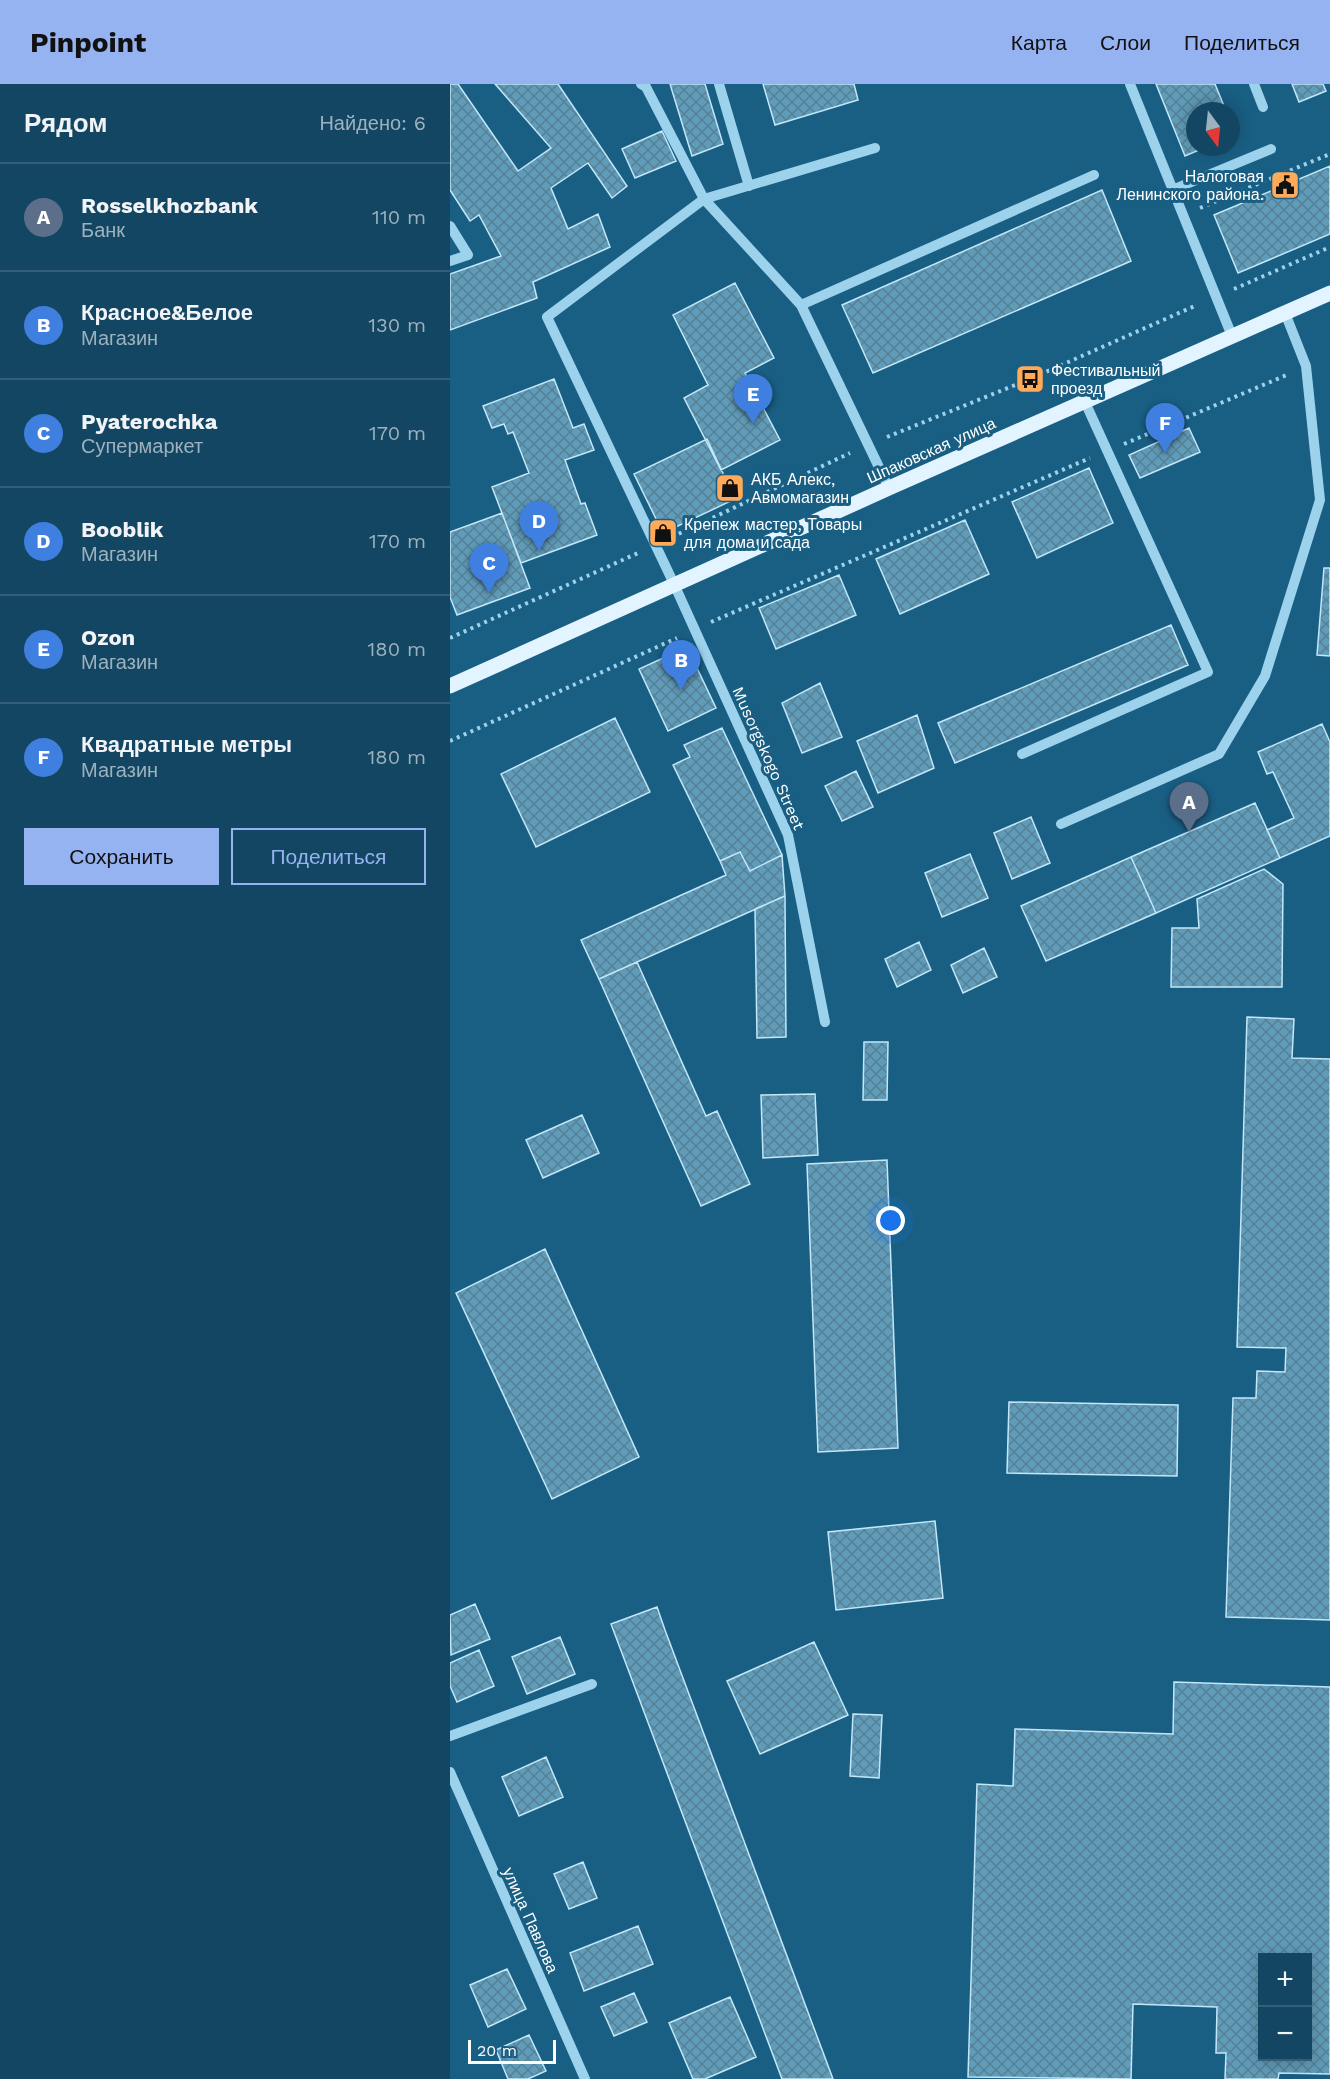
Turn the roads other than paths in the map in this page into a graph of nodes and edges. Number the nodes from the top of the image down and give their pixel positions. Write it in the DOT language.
graph roads {
  1 [pos="641,84"];
  2 [pos="719,84"];
  3 [pos="1130,84"];
  4 [pos="1254,84"];
  5 [pos="1263,107"];
  6 [pos="875,148"];
  7 [pos="1270,149"];
  8 [pos="1094,175"];
  9 [pos="749,186"];
  10 [pos="1172,190"];
  11 [pos="704,199"];
  12 [pos="450,226"];
  13 [pos="450,261"];
  14 [pos="1330,293"];
  15 [pos="801,305"];
  16 [pos="1285,314"];
  17 [pos="1232,336"];
  18 [pos="1085,402"];
  19 [pos="889,488"];
  20 [pos="674,584"];
  21 [pos="450,686"];
  22 [pos="1022,754"];
  23 [pos="1061,825"];
  24 [pos="825,1022"];
  25 [pos="592,1684"];
  26 [pos="450,1736"];
  27 [pos="450,1772"];
  28 [pos="585,2079"];
  1 -- 11 [label="street"];
  2 -- 9 [label="street"];
  3 -- 10 [label="street"];
  4 -- 5 [label="street"];
  6 -- 9 [label="street"];
  7 -- 10 [label="street"];
  8 -- 15 [label="street"];
  9 -- 11 [label="street"];
  10 -- 17 [label="street"];
  11 -- 15 [label="street"];
  11 -- 20 [label="street, Musorgskogo Street"];
  12 -- 13 [label="street"];
  14 -- 16 [label="main road, Шпаковская улица"];
  15 -- 19 [label="street"];
  16 -- 17 [label="main road, Шпаковская улица"];
  16 -- 23 [label="street"];
  17 -- 18 [label="main road, Шпаковская улица"];
  18 -- 19 [label="main road, Шпаковская улица"];
  18 -- 22 [label="street"];
  19 -- 20 [label="main road, Шпаковская улица"];
  20 -- 21 [label="main road, Шпаковская улица"];
  20 -- 24 [label="street, Musorgskogo Street"];
  25 -- 26 [label="street"];
  27 -- 28 [label="street, улица Павлова"];
}
